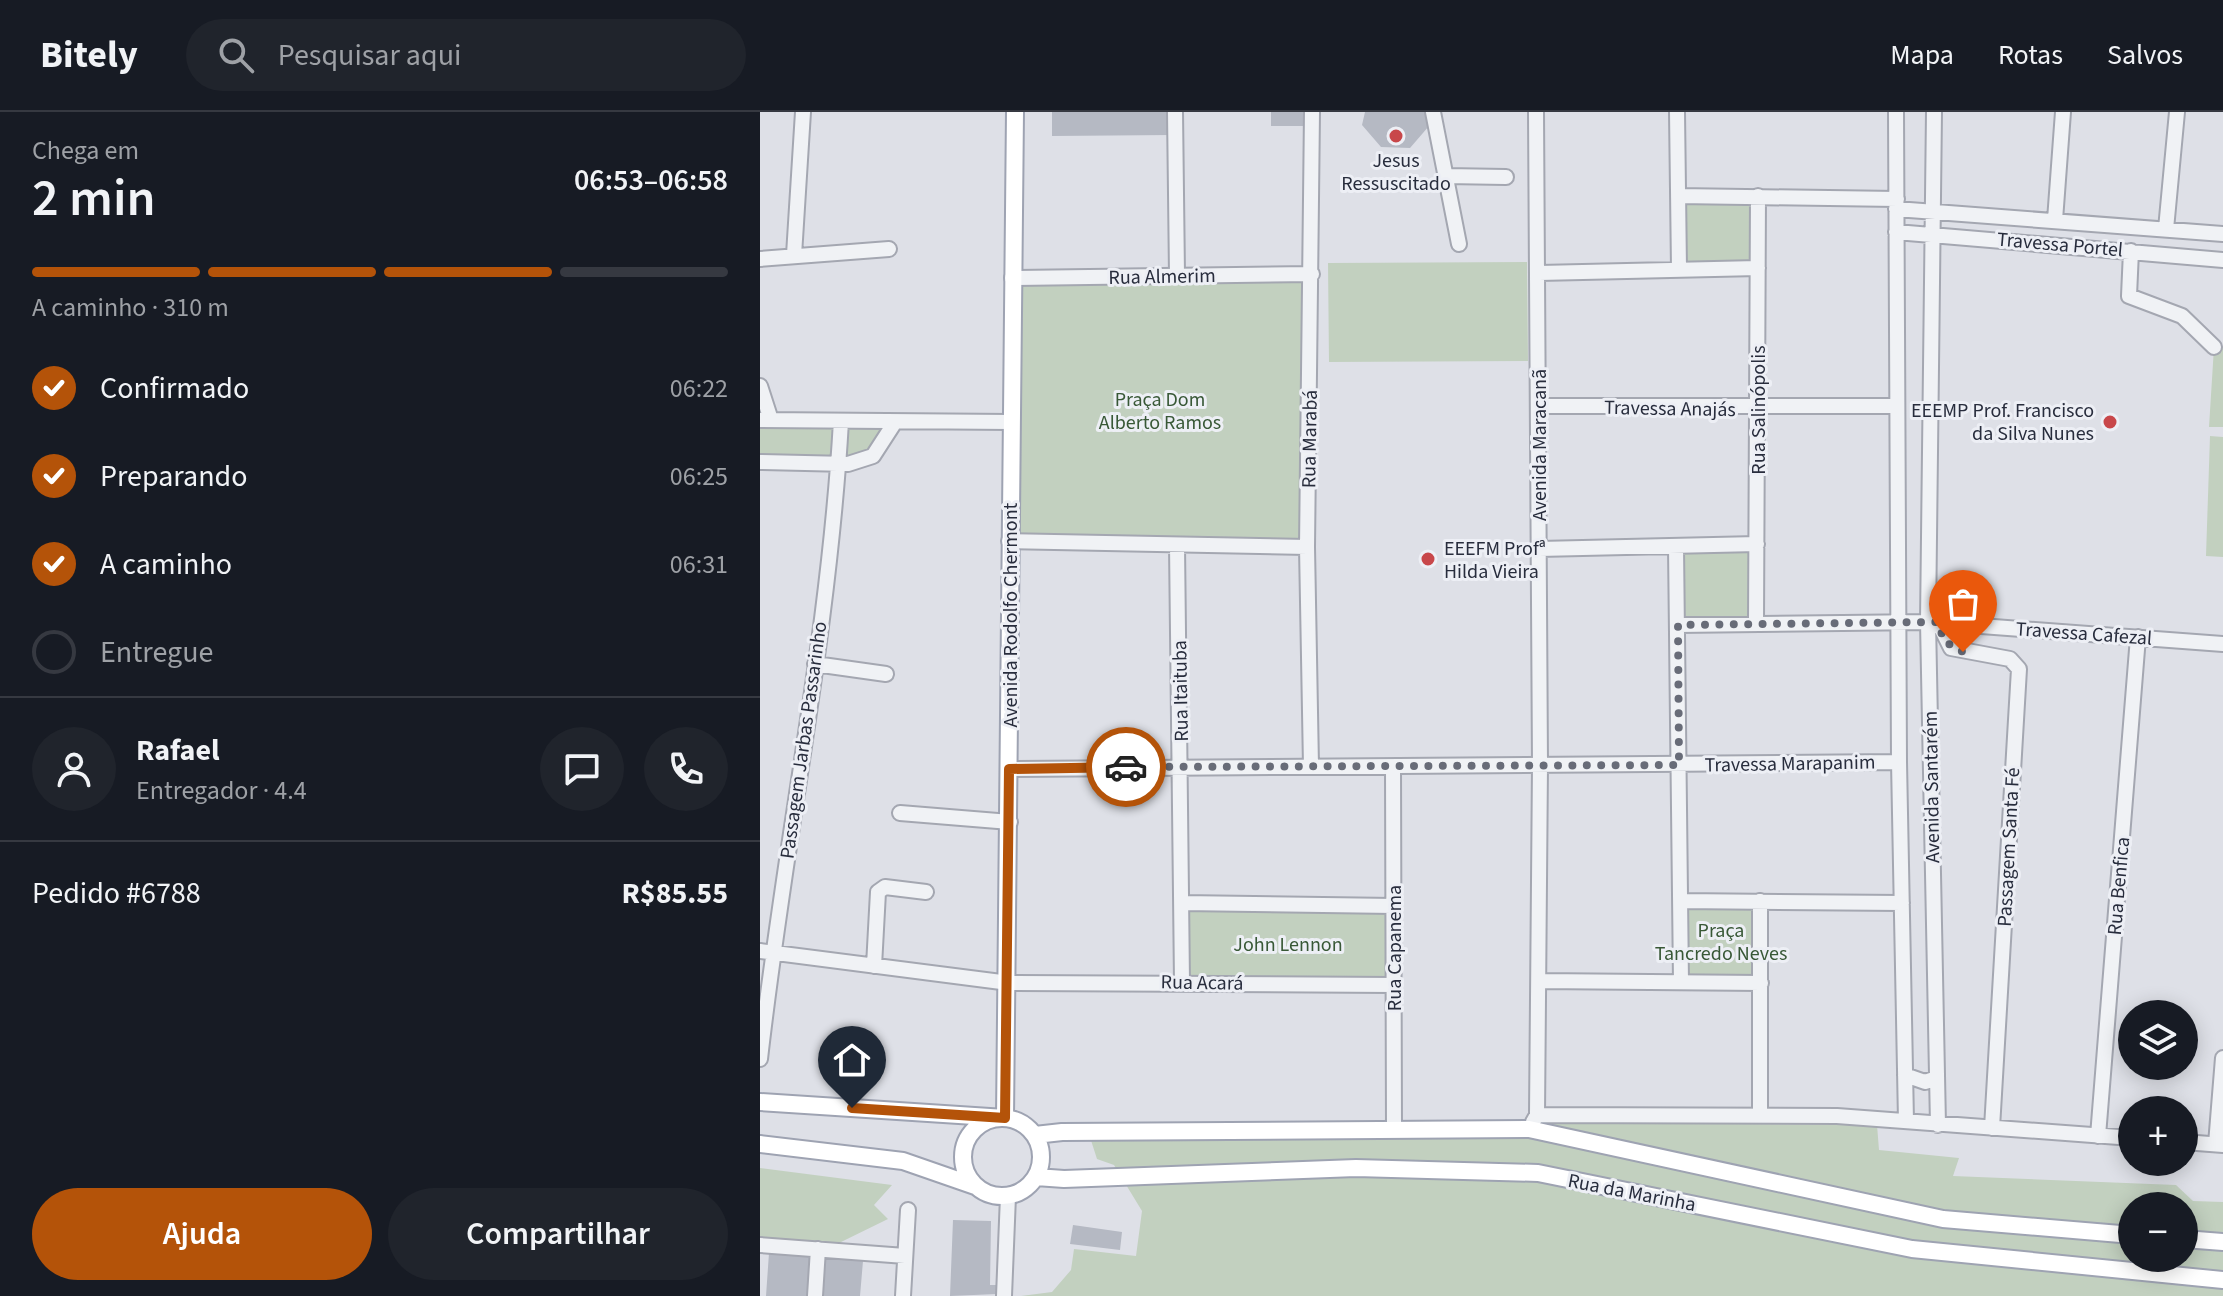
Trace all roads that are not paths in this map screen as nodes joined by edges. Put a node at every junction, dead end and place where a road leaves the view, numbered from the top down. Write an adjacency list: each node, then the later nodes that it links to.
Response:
1 (803, 112): 26 (street)
2 (1015, 112): 34 (main road, Avenida Rodolfo Chermont)
3 (1175, 112): 33 (street)
4 (1312, 112): 32 (street, Rua Marabá)
5 (1433, 112): 12 (street)
6 (1536, 112): 31 (street, Avenida Maracanã)
7 (1677, 112): 14 (street)
8 (1896, 112): 16 (street, Avenida Santarém)
9 (1934, 112): 17 (street, Avenida Santarém)
10 (2063, 112): 18 (street)
11 (2177, 112): 19 (street)
12 (1446, 176): 13 (street); 23 (street)
13 (1506, 177)
14 (1678, 196): 15 (street); 30 (street)
15 (1758, 196): 16 (street); 29 (street, Rua Salinópolis)
16 (1897, 204): 17 (street); 20 (street, Avenida Santarém)
17 (1931, 211): 18 (street); 21 (street, Avenida Santarém)
18 (2055, 220): 19 (street)
19 (2166, 229): 22 (street)
20 (1896, 232): 21 (street, Travessa Portel); 38 (street, Avenida Santarém)
21 (1931, 233): 25 (street, Travessa Portel); 53 (street, Avenida Santarém)
22 (2223, 234)
23 (1459, 244)
24 (889, 249): 26 (street)
25 (2131, 251): 28 (street, Travessa Portel); 35 (street)
26 (794, 255): 27 (street)
27 (760, 259)
28 (2223, 260)
29 (1758, 268): 30 (street); 39 (street, Rua Salinópolis)
30 (1679, 269): 31 (street)
31 (1539, 273): 37 (street, Avenida Maracanã)
32 (1312, 274): 33 (street, Rua Almerim); 49 (street, Rua Marabá)
33 (1177, 275): 34 (street, Rua Almerim)
34 (1012, 278): 43 (main road, Avenida Rodolfo Chermont)
35 (2214, 347)
36 (760, 386): 40 (street)
37 (1539, 406): 39 (street, Travessa Anajás); 51 (street, Avenida Maracanã)
38 (1896, 406): 39 (street, Travessa Anajás); 52 (street, Avenida Santarém)
39 (1759, 409): 47 (street, Rua Salinópolis)
40 (765, 420): 41 (street)
41 (841, 421): 42 (street); 45 (street, Passagem Jarbas Passarinho)
42 (895, 422): 43 (street); 45 (street)
43 (1011, 422): 46 (main road, Avenida Rodolfo Chermont)
44 (760, 462): 45 (street)
45 (838, 464): 58 (street, Passagem Jarbas Passarinho)
46 (1009, 541): 48 (street); 66 (main road, Avenida Rodolfo Chermont)
47 (1757, 544): 50 (street); 54 (street, Rua Salinópolis)
48 (1177, 545): 49 (street); 63 (street, Rua Itaituba)
49 (1307, 547): 64 (street, Rua Marabá)
50 (1676, 547): 51 (street); 55 (street)
51 (1539, 549): 61 (street, Avenida Maracanã)
52 (1898, 622): 53 (street, Travessa Cafezal); 54 (street, Travessa Cafezal); 60 (street, Avenida Santarém)
53 (1933, 622): 56 (street, Travessa Cafezal); 86 (street, Avenida Santarém); 93 (street, Passagem Santa Fé)
54 (1756, 623): 55 (street, Travessa Cafezal)
55 (1678, 625): 62 (street)
56 (2138, 637): 57 (street, Travessa Cafezal); 96 (street, Rua Benfica)
57 (2223, 644)
58 (815, 664): 59 (street); 75 (street, Passagem Jarbas Passarinho)
59 (886, 674)
60 (1899, 762): 62 (street, Travessa Marapanim); 73 (street, Avenida Santarém)
61 (1540, 765): 62 (street, Travessa Marapanim); 65 (street, Travessa Marapanim); 77 (street, Avenida Maracanã)
62 (1679, 765): 70 (street)
63 (1182, 766): 64 (street, Travessa Marapanim); 66 (street, Travessa Marapanim); 72 (street, Rua Itaituba)
64 (1311, 766): 65 (street, Travessa Marapanim)
65 (1393, 767): 74 (street, Rua Capanema)
66 (1009, 769): 68 (main road, Avenida Rodolfo Chermont)
67 (900, 813): 68 (street)
68 (1010, 822): 80 (main road, Avenida Rodolfo Chermont)
69 (926, 892): 76 (street)
70 (1681, 901): 71 (street); 79 (street)
71 (1760, 901): 73 (street); 81 (street)
72 (1182, 903): 74 (street); 78 (street, Rua Itaituba)
73 (1902, 903): 85 (street, Avenida Santarém)
74 (1394, 906): 82 (street, Rua Capanema)
75 (766, 952): 76 (street, Rua Acará); 84 (street, Passagem Jarbas Passarinho)
76 (874, 966): 80 (street, Rua Acará)
77 (1539, 981): 79 (street); 91 (street, Avenida Maracanã)
78 (1182, 982): 80 (street, Rua Acará); 82 (street, Rua Acará)
79 (1681, 982): 81 (street)
80 (1009, 983): 89 (main road, Avenida Rodolfo Chermont)
81 (1761, 983): 88 (street)
82 (1394, 985): 94 (street, Rua Capanema)
83 (2223, 1058): 100 (street)
84 (760, 1059)
85 (1905, 1075): 86 (street); 90 (street, Avenida Santarém)
86 (1937, 1078): 92 (street, Avenida Santarém)
87 (760, 1102): 89 (main road)
88 (1760, 1114): 90 (street, Rua da Marinha); 91 (street, Rua da Marinha)
89 (1005, 1118): 95 (main road); 102 (main road)
90 (1906, 1121): 92 (street, Rua da Marinha)
91 (1533, 1122): 94 (main road, Rua da Marinha); 105 (main road, Rua da Marinha)
92 (1938, 1125): 93 (street, Rua da Marinha)
93 (1992, 1128): 96 (street, Rua da Marinha)
94 (1394, 1130): 95 (main road, Rua da Marinha)
95 (1035, 1135): 101 (main road)
96 (2098, 1136): 97 (street, Rua da Marinha)
97 (2118, 1137)
98 (2198, 1143): 100 (street)
99 (760, 1144): 102 (main road)
100 (2220, 1145)
101 (1036, 1177): 103 (main road); 111 (main road, Rua da Marinha)
102 (975, 1186): 103 (main road)
103 (1008, 1196): 114 (street)
104 (908, 1210): 110 (street)
105 (2118, 1234)
106 (2198, 1240): 107 (main road)
107 (2223, 1242)
108 (760, 1245): 109 (street)
109 (818, 1249): 110 (street); 112 (street)
110 (905, 1256): 113 (street)
111 (2223, 1280)
112 (815, 1296)
113 (903, 1296)
114 (1004, 1296)

